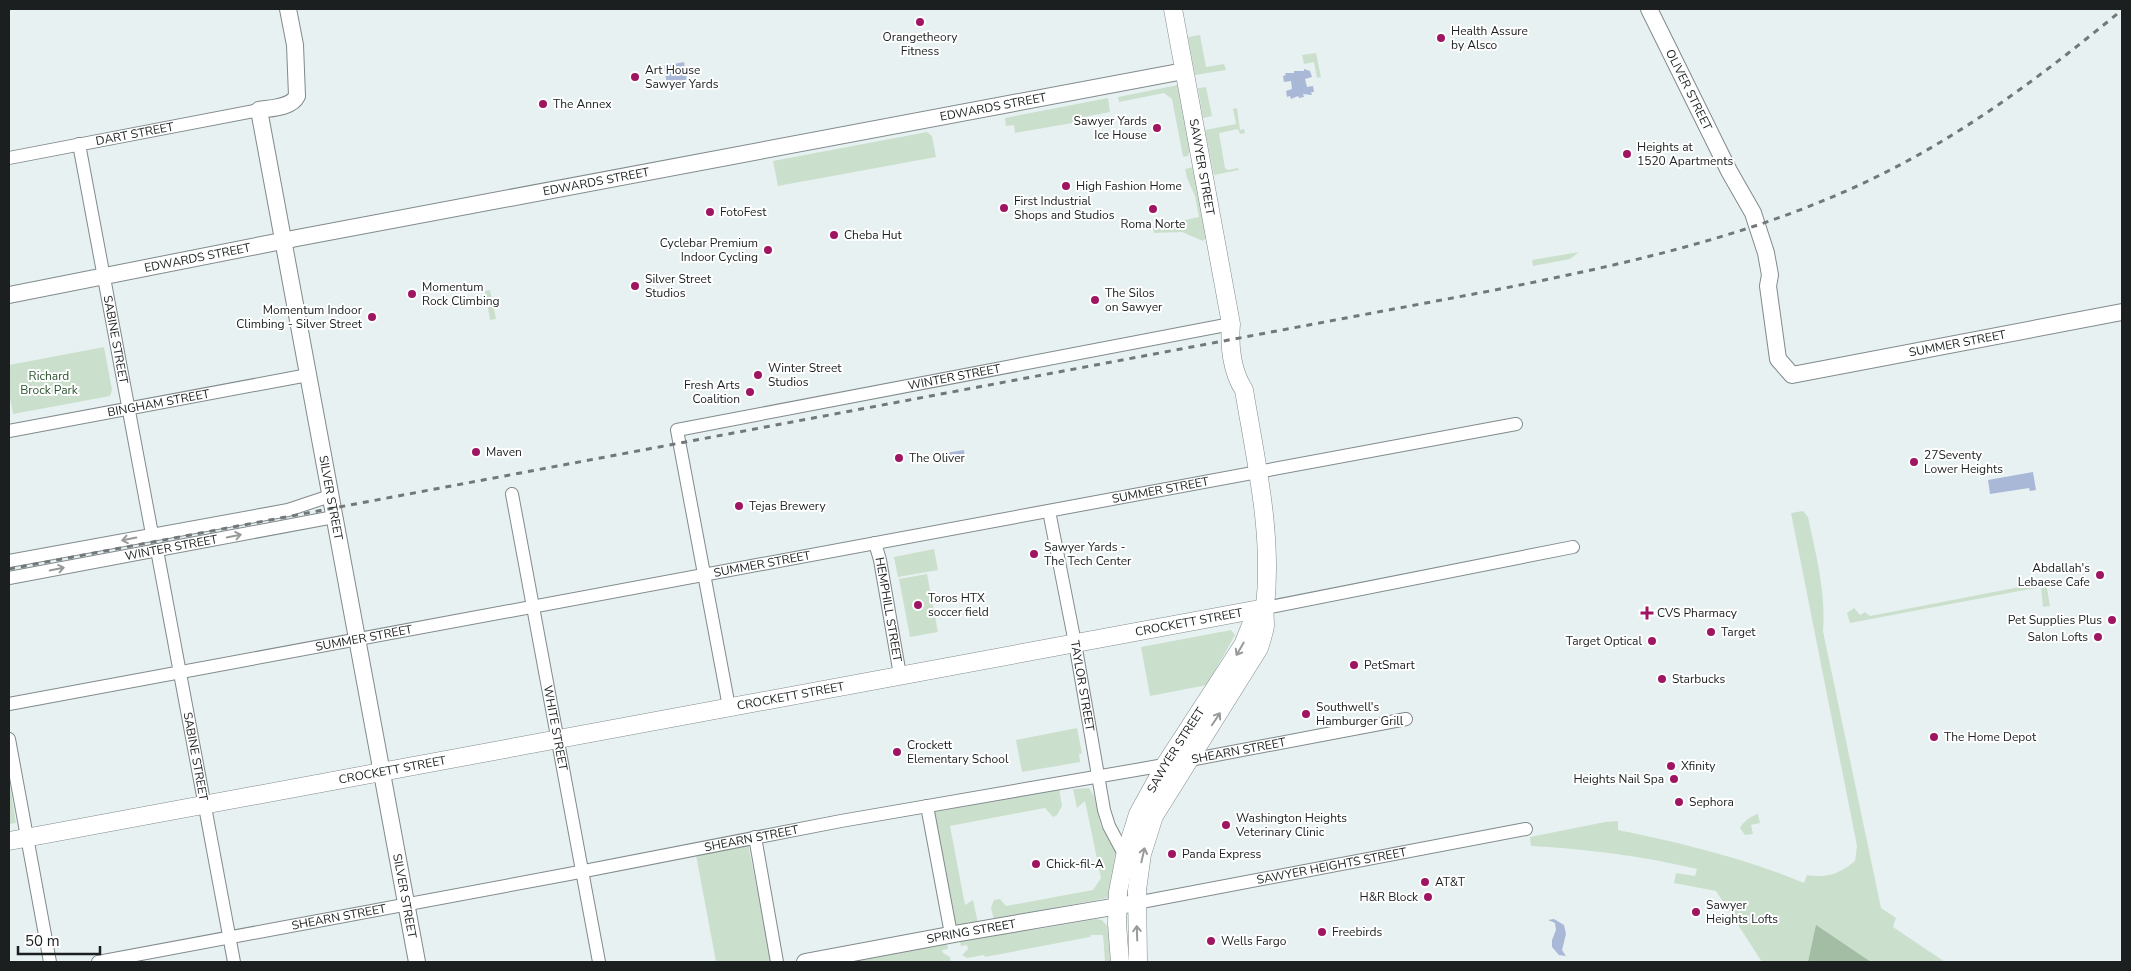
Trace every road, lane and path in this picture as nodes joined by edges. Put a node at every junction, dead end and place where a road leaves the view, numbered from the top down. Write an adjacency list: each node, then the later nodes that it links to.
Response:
1 (282, 9): 5 (street)
2 (288, 9): 5 (street)
3 (1172, 9): 6 (main road, SAWYER STREET)
4 (1648, 9): 16 (street, OLIVER STREET)
5 (294, 60): 7 (street)
6 (1184, 71): 10 (street, EDWARDS STREET); 14 (main road, SAWYER STREET)
7 (259, 110): 8 (street, DART STREET); 10 (street, SILVER STREET)
8 (79, 144): 9 (street, DART STREET); 11 (street, SABINE STREET)
9 (9, 158)
10 (283, 241): 11 (street, EDWARDS STREET); 15 (street, SILVER STREET)
11 (104, 277): 12 (street, EDWARDS STREET); 17 (street, SABINE STREET)
12 (9, 295)
13 (2122, 312): 16 (street, SUMMER STREET)
14 (1231, 324): 20 (main road, SAWYER STREET); 30 (street, WINTER STREET)
15 (308, 374): 17 (street, BINGHAM STREET); 22 (street, SILVER STREET)
16 (1792, 375)
17 (128, 408): 19 (street, BINGHAM STREET); 25 (street, SABINE STREET)
18 (1516, 424): 20 (street, SUMMER STREET)
19 (9, 430)
20 (1258, 472): 23 (street, SUMMER STREET); 33 (main road, SAWYER STREET)
21 (512, 494): 32 (street, WHITE STREET)
22 (330, 496): 24 (street, SILVER STREET); 25 (street, WINTER STREET)
23 (1049, 511): 26 (street, SUMMER STREET); 35 (street, TAYLOR STREET)
24 (334, 517): 28 (street, WINTER STREET, one-way to 24); 34 (street, SILVER STREET)
25 (152, 534): 29 (street, WINTER STREET, one-way to 29)
26 (875, 544): 30 (street, SUMMER STREET); 37 (street, HEMPHILL STREET)
27 (1573, 546): 33 (street, CROCKETT STREET)
28 (157, 550): 31 (street, WINTER STREET, one-way to 28); 36 (street, SABINE STREET)
29 (9, 561)
30 (704, 575): 32 (street, SUMMER STREET); 39 (street)
31 (9, 578)
32 (533, 607): 34 (street, SUMMER STREET); 42 (street, WHITE STREET)
33 (1265, 608): 35 (main road, CROCKETT STREET); 43 (main road, SAWYER STREET, one-way to 33); 44 (main road, SAWYER STREET, one-way to 44)
34 (357, 640): 36 (street, SUMMER STREET); 45 (street, SILVER STREET)
35 (1075, 643): 37 (main road, CROCKETT STREET); 46 (street, TAYLOR STREET)
36 (180, 672): 38 (street, SUMMER STREET); 47 (street, SABINE STREET)
37 (900, 675): 39 (main road, CROCKETT STREET)
38 (9, 704)
39 (729, 707): 42 (main road, CROCKETT STREET)
40 (1406, 719): 43 (street, SHEARN STREET)
41 (9, 739): 50 (street)
42 (558, 739): 45 (main road, CROCKETT STREET); 54 (street, WHITE STREET)
43 (1189, 759): 44 (street, SHEARN STREET); 55 (main road, SAWYER STREET, one-way to 43)
44 (1165, 764): 46 (street, SHEARN STREET); 53 (main road, SAWYER STREET)
45 (381, 772): 47 (main road, CROCKETT STREET); 56 (street, SILVER STREET)
46 (1099, 777): 48 (street, SHEARN STREET); 53 (street, TAYLOR STREET)
47 (204, 805): 50 (main road, CROCKETT STREET); 59 (street, SABINE STREET)
48 (927, 806): 51 (street, SHEARN STREET); 58 (street)
49 (1526, 829): 55 (street, SAWYER HEIGHTS STREET)
50 (28, 837): 52 (main road, CROCKETT STREET); 60 (street)
51 (755, 838): 54 (street, SHEARN STREET); 65 (street)
52 (9, 841)
53 (1125, 856): 57 (main road, SAWYER STREET)
54 (582, 872): 56 (street, SHEARN STREET); 64 (street, WHITE STREET)
55 (1136, 903): 57 (street, SPRING STREET); 68 (main road, one-way to 55)
56 (406, 905): 59 (street, SHEARN STREET); 63 (street, SILVER STREET)
57 (1117, 906): 58 (street, SPRING STREET); 67 (main road)
58 (951, 934): 66 (street, SPRING STREET)
59 (229, 938): 61 (street, SHEARN STREET); 62 (street, SABINE STREET)
60 (50, 962)
61 (98, 962)
62 (234, 962)
63 (417, 962)
64 (599, 962)
65 (777, 962)
66 (805, 962)
67 (1120, 962)
68 (1138, 962)

